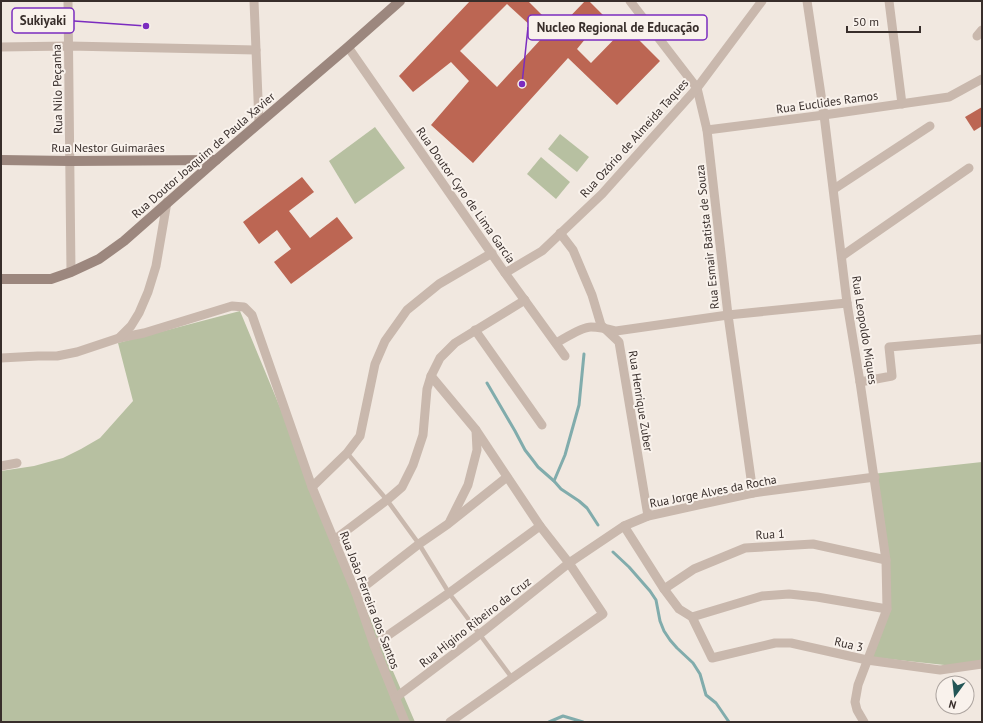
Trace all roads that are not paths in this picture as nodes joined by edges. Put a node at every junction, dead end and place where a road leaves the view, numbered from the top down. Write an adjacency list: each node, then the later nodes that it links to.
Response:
1 (68, 1): 8 (street, Rua Nilo Peçanha)
2 (254, 1): 11 (street)
3 (400, 1): 10 (main road, Rua Doutor Joaquim de Paula Xavier)
4 (630, 1): 13 (street, Rua Esmair Batista de Souza)
5 (762, 1): 13 (street, Rua Ozório de Almeida Taques)
6 (807, 1): 15 (street, Rua Leopoldo Miques)
7 (889, 1): 14 (street)
8 (69, 46): 9 (street); 11 (street); 21 (street, Rua Nilo Peçanha)
9 (1, 47)
10 (348, 47): 16 (main road, Rua Doutor Joaquim de Paula Xavier); 26 (street, Rua Doutor Cyro de Lima Garcia)
11 (256, 50): 16 (street)
12 (982, 79): 14 (street, Rua Euclides Ramos)
13 (697, 88): 18 (street, Rua Esmair Batista de Souza); 25 (street, Rua Ozório de Almeida Taques)
14 (902, 104): 15 (street, Rua Euclides Ramos)
15 (824, 115): 18 (street, Rua Euclides Ramos); 23 (street, Rua Leopoldo Miques)
16 (258, 123): 20 (main road, Rua Doutor Joaquim de Paula Xavier)
17 (930, 126): 23 (street)
18 (707, 130): 33 (street, Rua Esmair Batista de Souza)
19 (1, 160): 21 (main road, Rua Nestor Guimarães)
20 (216, 160): 21 (main road, Rua Nestor Guimarães); 24 (main road, Rua Doutor Joaquim de Paula Xavier)
21 (70, 161): 28 (street, Rua Nilo Peçanha)
22 (969, 168): 27 (street)
23 (834, 189): 27 (street, Rua Leopoldo Miques)
24 (167, 202): 28 (main road, Rua Doutor Joaquim de Paula Xavier); 36 (street)
25 (560, 233): 29 (street, Rua Ozório de Almeida Taques); 34 (street, Rua Henrique Zuber)
26 (492, 253): 29 (street, Rua Doutor Cyro de Lima Garcia); 45 (street)
27 (842, 256): 32 (street, Rua Leopoldo Miques)
28 (71, 272): 30 (main road, Rua Doutor Joaquim de Paula Xavier)
29 (505, 273): 31 (street, Rua Doutor Cyro de Lima Garcia)
30 (1, 279)
31 (525, 300): 35 (street); 38 (street, Rua Doutor Cyro de Lima Garcia)
32 (847, 303): 33 (street); 42 (street, Rua Leopoldo Miques)
33 (728, 315): 34 (street); 51 (street, Rua Esmair Batista de Souza)
34 (605, 328): 38 (street); 53 (street, Rua Henrique Zuber)
35 (475, 330): 41 (street); 43 (street)
36 (119, 338): 40 (street); 50 (street, Rua João Ferreira dos Santos)
37 (982, 339): 42 (street)
38 (556, 343): 39 (street, Rua Doutor Cyro de Lima Garcia)
39 (565, 356)
40 (1, 358)
41 (431, 376): 44 (street); 52 (street)
42 (860, 382): 49 (street, Rua Leopoldo Miques)
43 (542, 425)
44 (476, 430): 48 (street); 54 (street)
45 (347, 453): 50 (street); 52 (lane)
46 (17, 463): 47 (street)
47 (1, 466)
48 (507, 476): 54 (street); 55 (street)
49 (875, 477): 51 (street, Rua Jorge Alves da Rocha); 59 (street, Rua Leopoldo Miques)
50 (312, 487): 57 (street, Rua João Ferreira dos Santos)
51 (753, 493): 53 (street, Rua Jorge Alves da Rocha)
52 (387, 500): 57 (street); 58 (lane)
53 (648, 516): 56 (street, Rua Jorge Alves da Rocha)
54 (448, 524): 58 (street)
55 (540, 526): 60 (street); 63 (street)
56 (624, 526): 60 (street, Rua Jorge Alves da Rocha); 61 (street)
57 (334, 540): 62 (street, Rua João Ferreira dos Santos)
58 (419, 544): 62 (street); 63 (lane)
59 (886, 560): 61 (street, Rua 1); 64 (street, Rua Leopoldo Miques)
60 (569, 563): 66 (street, Rua Higino Ribeiro da Cruz); 70 (street)
61 (664, 589): 65 (street)
62 (356, 593): 67 (street, Rua João Ferreira dos Santos)
63 (449, 593): 66 (lane); 67 (street)
64 (887, 609): 65 (street); 68 (street, Rua Leopoldo Miques)
65 (692, 617): 68 (street, Rua 3)
66 (480, 634): 70 (lane); 71 (street, Rua Higino Ribeiro da Cruz)
67 (374, 645): 71 (street, Rua João Ferreira dos Santos)
68 (867, 660): 69 (street, Rua 3); 74 (street, Rua Leopoldo Miques)
69 (982, 664)
70 (512, 678): 73 (street)
71 (395, 698): 72 (street, Rua João Ferreira dos Santos)
72 (405, 722)
73 (450, 722)
74 (864, 722)

